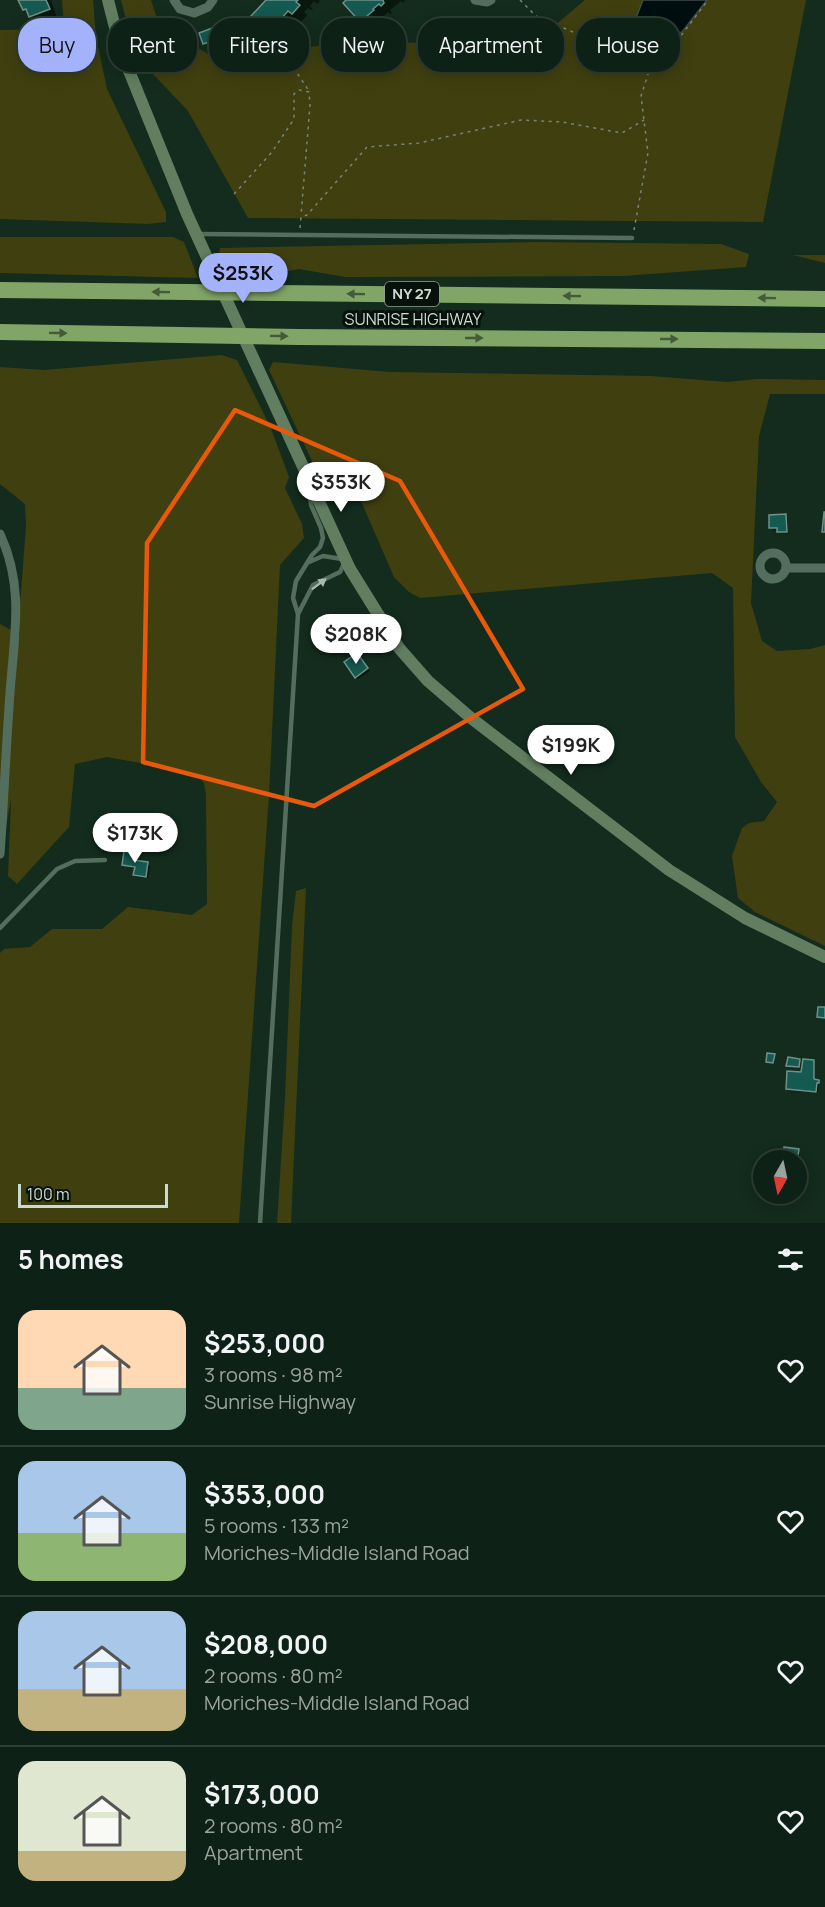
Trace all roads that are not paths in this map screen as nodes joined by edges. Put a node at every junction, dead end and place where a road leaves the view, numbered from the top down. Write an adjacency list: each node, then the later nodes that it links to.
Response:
1 (108, 0): 6 (main road)
2 (174, 0): 3 (street)
3 (213, 0)
4 (475, 0): 5 (street)
5 (491, 0)
6 (195, 234): 7 (lane); 12 (main road)
7 (632, 238)
8 (0, 290): 9 (highway, SUNRISE HIGHWAY / NY 27, one-way to 8)
9 (825, 299)
10 (0, 332): 11 (highway, SUNRISE HIGHWAY, one-way to 11)
11 (825, 340)
12 (309, 479): 14 (main road); 15 (lane)
13 (0, 534): 19 (street)
14 (346, 561): 15 (lane); 18 (lane, one-way to 14); 22 (main road)
15 (309, 562): 18 (lane)
16 (787, 568): 17 (street)
17 (825, 568)
18 (298, 614): 23 (lane)
19 (0, 854)
20 (105, 860): 21 (lane)
21 (0, 928)
22 (825, 957)
23 (260, 1223)

